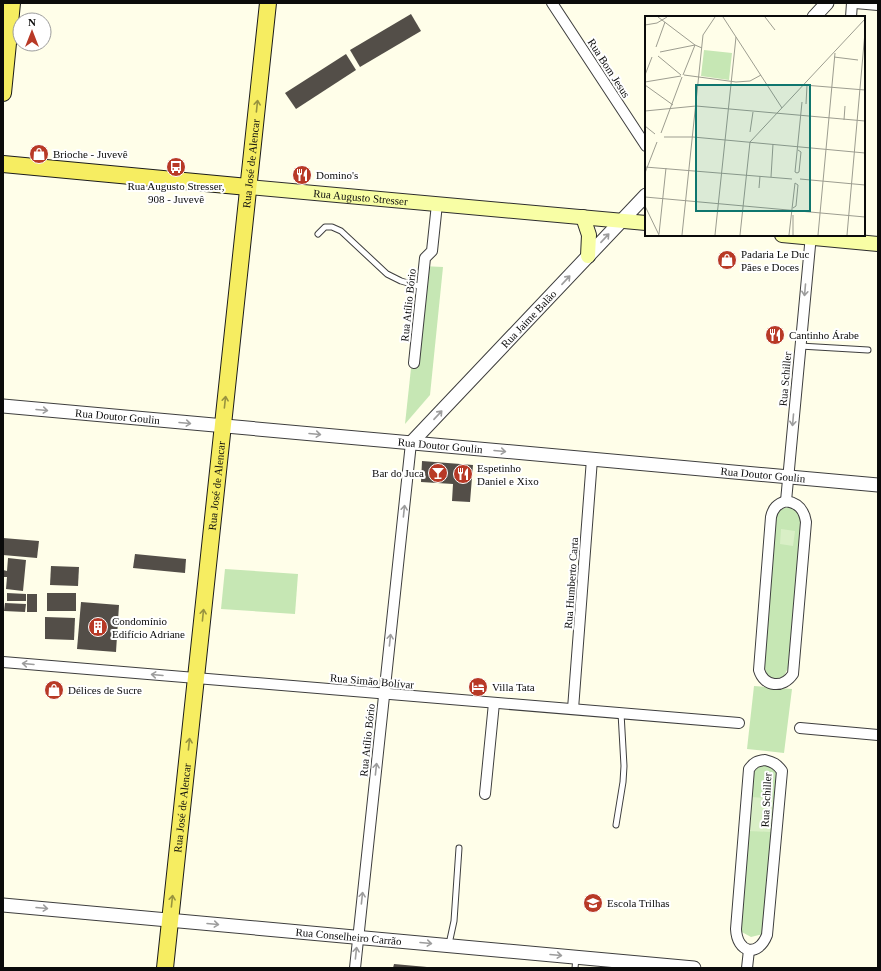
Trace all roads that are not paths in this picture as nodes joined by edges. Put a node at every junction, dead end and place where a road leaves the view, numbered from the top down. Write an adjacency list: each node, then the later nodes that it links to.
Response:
1 (12, 3): 9 (main road)
2 (268, 3): 12 (main road, Rua José de Alencar, one-way to 2)
3 (552, 3): 10 (street, Rua Bom Jesus)
4 (827, 3): 7 (street)
5 (853, 3): 6 (street); 8 (street)
6 (878, 5)
7 (815, 16)
8 (852, 16)
9 (3, 93)
10 (645, 144)
11 (3, 164): 12 (main road, Rua Augusto Stresser)
12 (248, 187): 14 (main road, Rua Augusto Stresser); 27 (main road, Rua José de Alencar, one-way to 12)
13 (645, 196): 16 (street, Rua Jaime Balão)
14 (437, 204): 15 (main road, Rua Augusto Stresser); 22 (street, Rua Atílio Bório)
15 (583, 217): 16 (main road, Rua Augusto Stresser); 21 (main road)
16 (622, 220): 17 (main road, Rua Augusto Stresser); 21 (street, Rua Jaime Balão, one-way to 16)
17 (645, 223)
18 (318, 234): 22 (lane)
19 (810, 236): 20 (main road); 23 (street, Rua Schiller, one-way to 23)
20 (878, 244)
21 (588, 256): 28 (street, Rua Jaime Balão, one-way to 21)
22 (422, 288): 25 (street, Rua Atílio Bório)
23 (800, 346): 24 (lane); 30 (street, Rua Schiller, one-way to 30)
24 (868, 350)
25 (414, 363)
26 (3, 406): 27 (street, Rua Doutor Goulin, one-way to 27)
27 (223, 426): 28 (street, Rua Doutor Goulin, one-way to 28); 34 (main road, Rua José de Alencar, one-way to 27)
28 (411, 443): 29 (street, Rua Doutor Goulin, one-way to 29); 35 (street, Rua Atílio Bório, one-way to 28)
29 (592, 459): 30 (street, Rua Doutor Goulin); 37 (street, Rua Humberto Carta)
30 (788, 477): 31 (street, Rua Doutor Goulin); 32 (street, Rua Schiller)
31 (878, 485)
32 (786, 501): 32 (street)
33 (3, 662): 34 (street, Rua Simão Bolívar, one-way to 33)
34 (196, 678): 35 (street, Rua Simão Bolívar); 46 (main road, Rua José de Alencar, one-way to 34)
35 (384, 694): 36 (street, Rua Simão Bolívar); 47 (street, Rua Atílio Bório, one-way to 35)
36 (494, 703): 37 (street, Rua Simão Bolívar); 42 (street)
37 (573, 709): 38 (street, Rua Simão Bolívar)
38 (621, 713): 39 (street, Rua Simão Bolívar); 43 (lane)
39 (738, 723)
40 (800, 728): 41 (street)
41 (878, 735)
42 (485, 794)
43 (616, 825)
44 (460, 848): 48 (lane)
45 (3, 905): 46 (street, Rua Conselheiro Carrão, one-way to 46)
46 (170, 920): 47 (street, Rua Conselheiro Carrão, one-way to 47); 51 (main road, Rua José de Alencar)
47 (358, 937): 48 (street, Rua Conselheiro Carrão, one-way to 48); 52 (street, Rua Atílio Bório, one-way to 47)
48 (448, 946): 50 (street, Rua Conselheiro Carrão, one-way to 50)
49 (749, 950): 49 (street, Rua Schiller); 54 (street)
50 (575, 963): 53 (street, Rua Conselheiro Carrão)
51 (165, 968)
52 (355, 968)
53 (694, 968)
54 (747, 968)

